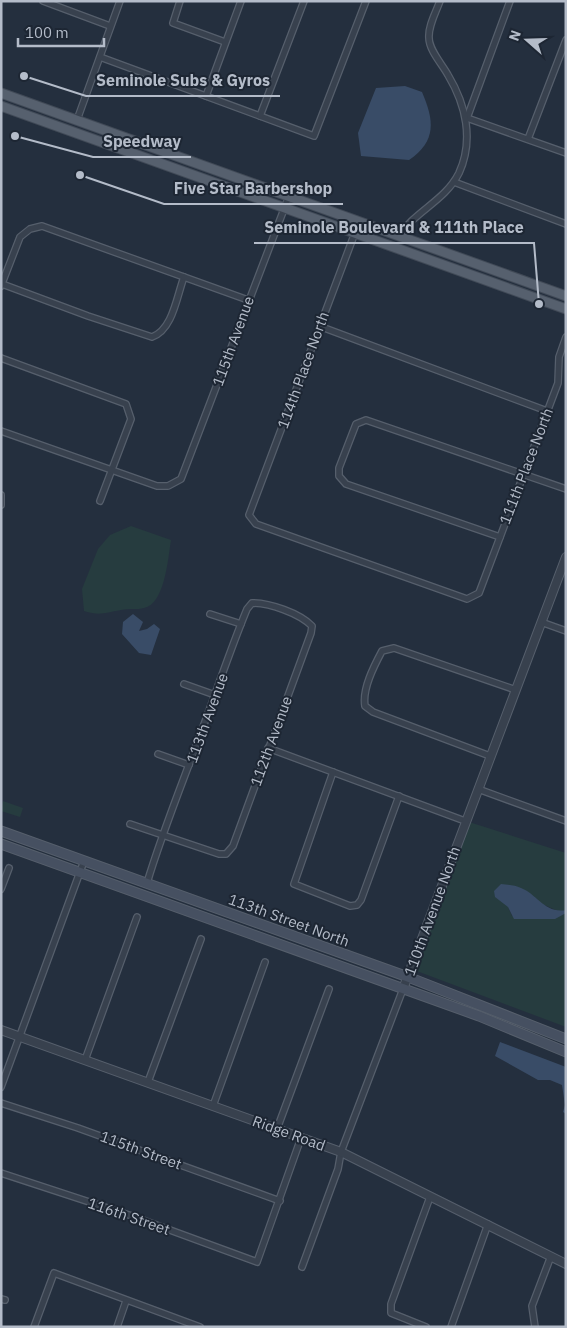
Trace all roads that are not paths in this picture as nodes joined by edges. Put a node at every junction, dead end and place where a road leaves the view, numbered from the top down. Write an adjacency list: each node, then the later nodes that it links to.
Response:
1 (43, 1): 9 (street)
2 (120, 1): 10 (street)
3 (180, 1): 12 (street)
4 (241, 1): 12 (street)
5 (304, 1): 17 (street)
6 (366, 1): 17 (street)
7 (440, 1): 18 (street)
8 (510, 1): 18 (street)
9 (58, 4): 10 (street)
10 (110, 26): 13 (street)
11 (566, 40): 20 (street)
12 (226, 42): 15 (street)
13 (100, 57): 15 (street); 19 (street)
14 (1, 93): 19 (main road)
15 (206, 96): 17 (street)
16 (1, 106): 23 (main road)
17 (260, 116)
18 (467, 118): 20 (street); 24 (street)
19 (78, 120): 22 (main road)
20 (528, 139): 21 (street)
21 (566, 153)
22 (181, 157): 23 (main road); 25 (main road)
23 (176, 170): 26 (main road)
24 (454, 182): 28 (street); 30 (street)
25 (289, 196): 26 (street, 115th Avenue); 27 (main road)
26 (284, 209): 29 (main road); 34 (street, 115th Avenue)
27 (359, 222): 29 (street, 114th Place North); 30 (main road)
28 (566, 224)
29 (355, 234): 35 (main road); 36 (street, 114th Place North)
30 (399, 236): 33 (main road)
31 (184, 276): 32 (street); 32 (street); 34 (street)
32 (2, 285)
33 (566, 296)
34 (248, 300): 41 (street, 115th Avenue)
35 (566, 309)
36 (319, 326): 39 (street); 49 (street, 114th Place North)
37 (566, 337): 39 (street, 111th Place North)
38 (1, 358): 41 (street)
39 (547, 411): 42 (street, 111th Place North)
40 (1, 431): 41 (street)
41 (112, 470): 45 (street)
42 (522, 474): 43 (street); 47 (street, 111th Place North); 47 (street)
43 (566, 489)
44 (1, 495): 46 (street)
45 (100, 502)
46 (1, 505)
47 (500, 538): 49 (street, 111th Place North)
48 (565, 559): 51 (street, 110th Avenue North)
49 (479, 593)
50 (210, 614): 52 (street)
51 (541, 622): 54 (street); 56 (street, 110th Avenue North)
52 (241, 624): 53 (street, 113th Avenue); 57 (street, 113th Avenue)
53 (312, 626): 58 (street, 112th Avenue)
54 (566, 631)
55 (184, 684): 57 (street)
56 (516, 690): 60 (street, 110th Avenue North); 60 (street)
57 (215, 695): 61 (street, 113th Avenue)
58 (268, 748): 62 (street); 69 (street, 112th Avenue)
59 (158, 754): 61 (street)
60 (490, 756): 63 (street, 110th Avenue North)
61 (189, 765): 69 (street, 113th Avenue)
62 (333, 772): 64 (street); 64 (street)
63 (478, 789): 65 (street, 110th Avenue North); 66 (street)
64 (399, 796): 65 (street)
65 (465, 821): 79 (street, 110th Avenue North)
66 (566, 821)
67 (130, 824): 69 (street)
68 (1, 831): 71 (main road, 113th Street North)
69 (164, 834): 74 (street, 113th Avenue)
70 (1, 844): 73 (main road, 113th Street North)
71 (84, 861): 73 (street); 74 (main road, 113th Street North)
72 (9, 868): 75 (street)
73 (80, 872): 81 (main road, 113th Street North); 83 (street)
74 (147, 883): 79 (main road, 113th Street North)
75 (1, 889)
76 (136, 917): 86 (street)
77 (201, 939): 87 (street)
78 (265, 962): 90 (street)
79 (408, 977): 81 (street, 110th Avenue North); 84 (main road, 113th Street North)
80 (329, 989): 91 (street)
81 (403, 989): 85 (main road, 113th Street North); 93 (street, 110th Avenue North)
82 (1, 1030): 83 (street, Ridge Road)
83 (20, 1037): 86 (street, Ridge Road); 88 (street)
84 (566, 1039)
85 (566, 1052)
86 (85, 1060): 87 (street, Ridge Road)
87 (148, 1082): 90 (street, Ridge Road)
88 (1, 1086)
89 (1, 1103): 96 (street, 115th Street)
90 (213, 1106): 91 (street, Ridge Road)
91 (277, 1129): 92 (street, Ridge Road)
92 (301, 1138): 93 (street, Ridge Road); 96 (street)
93 (342, 1152): 95 (street, Ridge Road); 100 (street, 110th Avenue North)
94 (1, 1173): 96 (street, 116th Street)
95 (430, 1196): 97 (street, Ridge Road); 105 (street)
96 (280, 1201)
97 (488, 1224): 98 (street, Ridge Road); 106 (street)
98 (551, 1256): 99 (street, Ridge Road); 107 (street)
99 (566, 1264)
100 (302, 1267)
101 (126, 1301): 102 (street); 103 (street); 104 (street)
102 (34, 1327)
103 (117, 1327)
104 (200, 1327)
105 (426, 1327)
106 (451, 1327)
107 (535, 1327)

